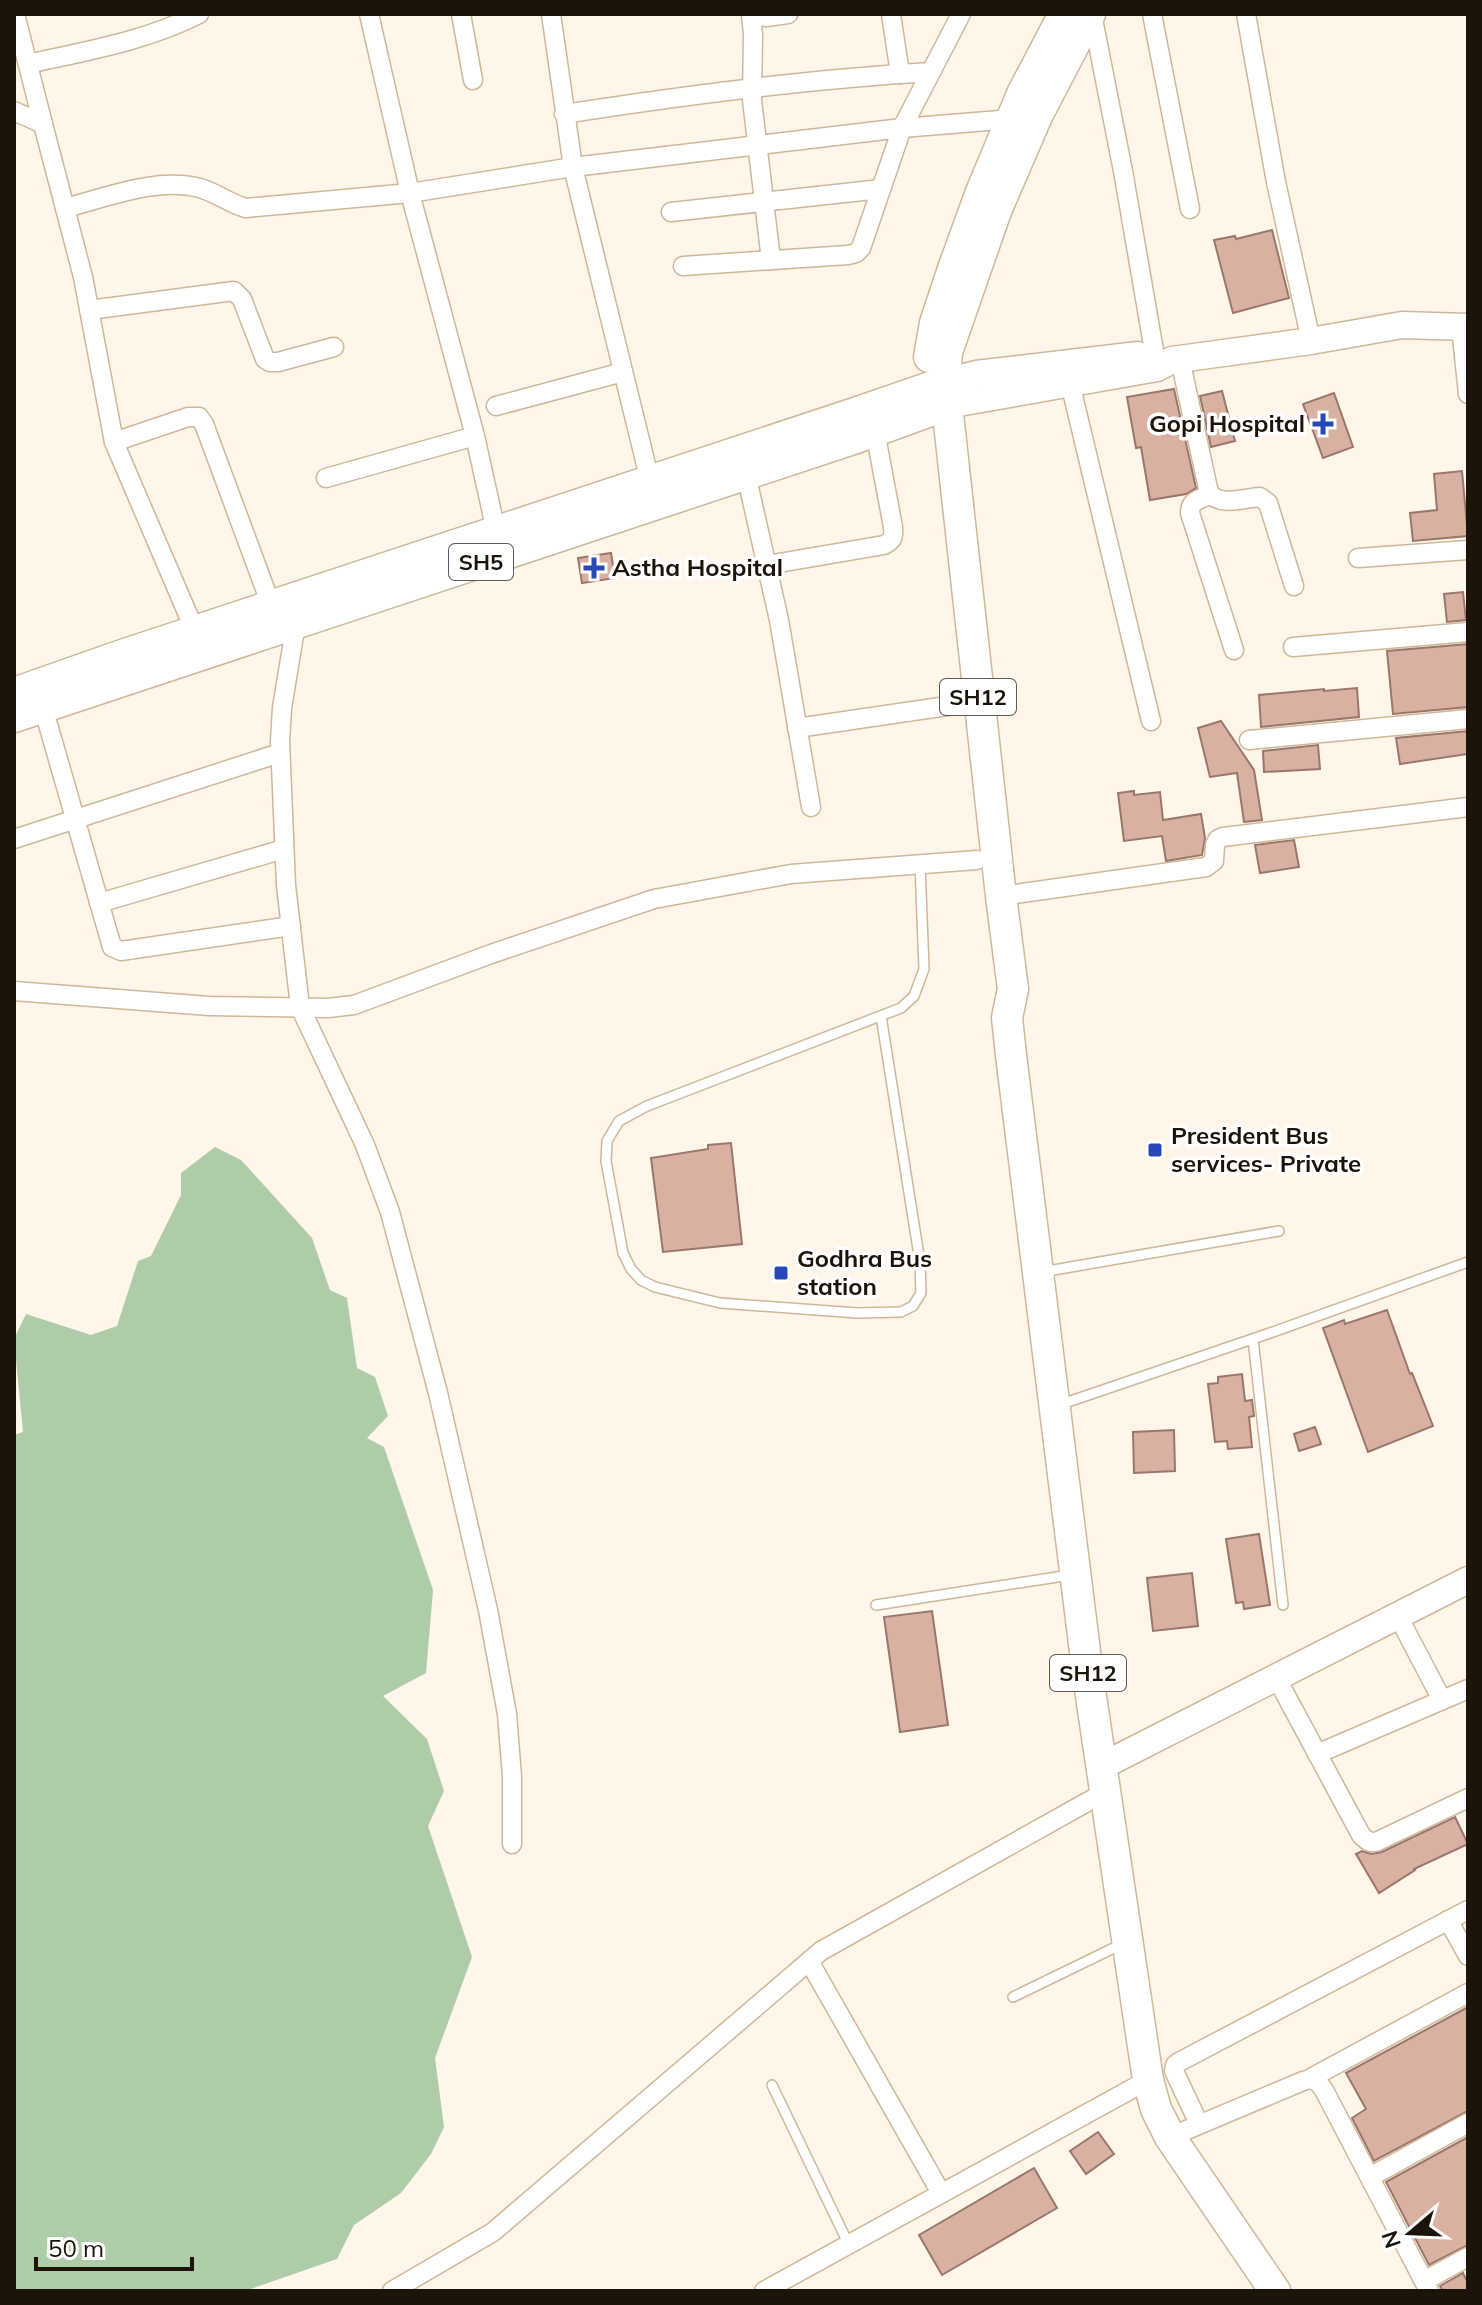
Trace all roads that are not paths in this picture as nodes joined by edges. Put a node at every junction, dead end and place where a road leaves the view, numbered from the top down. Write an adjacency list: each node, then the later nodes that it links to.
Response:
1 (15, 14): 14 (street)
2 (199, 14): 14 (street)
3 (369, 14): 27 (street)
4 (461, 14): 17 (street)
5 (551, 14): 20 (street)
6 (751, 14): 7 (street); 18 (street)
7 (788, 14)
8 (891, 14): 16 (street)
9 (961, 14): 15 (street)
10 (1064, 14): 21 (main road)
11 (1091, 14): 38 (street); 42 (main road)
12 (1152, 14): 30 (street)
13 (1246, 14): 36 (street)
14 (28, 64): 22 (street)
15 (931, 72): 16 (street); 23 (street)
16 (900, 74): 18 (street)
17 (473, 80)
18 (752, 88): 20 (street); 24 (street)
19 (14, 111): 22 (street)
20 (564, 114): 25 (street)
21 (1012, 119): 23 (street); 42 (main road)
22 (43, 124): 29 (street)
23 (902, 128): 24 (street); 26 (street)
24 (759, 145): 25 (street); 28 (street)
25 (573, 167): 27 (street); 39 (street)
26 (881, 189): 28 (street); 32 (street)
27 (410, 193): 29 (street); 45 (street)
28 (763, 201): 31 (street); 32 (street)
29 (65, 208): 34 (street)
30 (1190, 209)
31 (671, 212)
32 (771, 260): 33 (street)
33 (683, 266)
34 (89, 310): 37 (street); 46 (street)
35 (1465, 327): 36 (main road); 41 (street)
36 (1311, 341): 38 (main road)
37 (334, 347)
38 (1166, 360): 40 (main road); 42 (main road); 50 (street)
39 (623, 372): 43 (street); 49 (street)
40 (1070, 383): 42 (main road); 67 (street)
41 (1468, 394)
42 (936, 396): 44 (main road, SH5); 49 (main road, SH5); 63 (main road, SH12); 78 (main road, SH12)
43 (496, 406)
44 (875, 431): 47 (main road, SH5); 54 (street)
45 (475, 436): 48 (street); 51 (street)
46 (114, 442): 56 (street); 58 (street)
47 (746, 474): 54 (street); 57 (main road, SH5)
48 (326, 478)
49 (650, 481): 51 (main road, SH5)
50 (1211, 495): 55 (street); 61 (street)
51 (496, 531): 56 (main road, SH5)
52 (1468, 550): 53 (street)
53 (1358, 558)
54 (767, 565): 68 (street)
55 (1294, 586)
56 (271, 605): 58 (main road, SH5)
57 (296, 623): 64 (main road, SH5); 70 (street)
58 (195, 631): 62 (main road, SH5)
59 (1468, 632): 60 (street)
60 (1293, 647)
61 (1234, 650)
62 (14, 692)
63 (961, 704): 68 (street); 76 (main road, SH12)
64 (43, 707): 65 (main road, SH5); 73 (street)
65 (14, 717)
66 (1468, 719): 69 (street)
67 (1151, 721)
68 (797, 728): 71 (street)
69 (1249, 740)
70 (280, 753): 73 (street); 75 (street)
71 (811, 807)
72 (1468, 807): 78 (street)
73 (75, 819): 74 (street); 79 (street)
74 (14, 839)
75 (284, 849): 79 (street); 80 (street)
76 (977, 860): 77 (street); 84 (main road, SH12)
77 (920, 864): 82 (street); 83 (lane)
78 (1001, 896): 84 (main road, SH12)
79 (99, 903): 80 (street)
80 (291, 926): 82 (street)
81 (14, 991): 82 (street)
82 (300, 1007): 101 (street)
83 (881, 1016): 83 (lane)
84 (1007, 1018): 87 (main road, SH12)
85 (1279, 1231): 87 (lane)
86 (1468, 1262): 88 (lane)
87 (1038, 1272): 89 (main road, SH12)
88 (1253, 1339): 89 (lane); 93 (lane)
89 (1055, 1406): 90 (main road, SH12)
90 (1076, 1574): 92 (lane); 99 (main road, SH12)
91 (1468, 1580): 94 (main road)
92 (876, 1605)
93 (1283, 1605)
94 (1398, 1616): 95 (main road); 97 (street)
95 (1276, 1677): 98 (street); 99 (main road)
96 (1468, 1689): 97 (street)
97 (1442, 1700): 98 (street)
98 (1317, 1754): 100 (street)
99 (1104, 1779): 104 (main road, SH12); 106 (street)
100 (1468, 1798)
101 (512, 1844)
102 (1468, 1910): 103 (street)
103 (1448, 1920): 105 (street); 113 (street)
104 (1128, 1941): 108 (lane); 110 (main road, SH12)
105 (1468, 1956)
106 (809, 1961): 116 (street); 120 (street)
107 (1468, 1993): 109 (street)
108 (1013, 1997)
109 (1311, 2078): 113 (street); 115 (street)
110 (1148, 2080): 114 (main road, SH12); 116 (street)
111 (772, 2085): 117 (lane)
112 (1468, 2123): 115 (street)
113 (1199, 2124): 114 (street)
114 (1170, 2137): 122 (main road, SH12)
115 (1370, 2177): 119 (street)
116 (941, 2193): 117 (street)
117 (849, 2245): 121 (street)
118 (1468, 2257): 119 (street)
119 (1427, 2286)
120 (397, 2290)
121 (764, 2291)
122 (1275, 2291)

